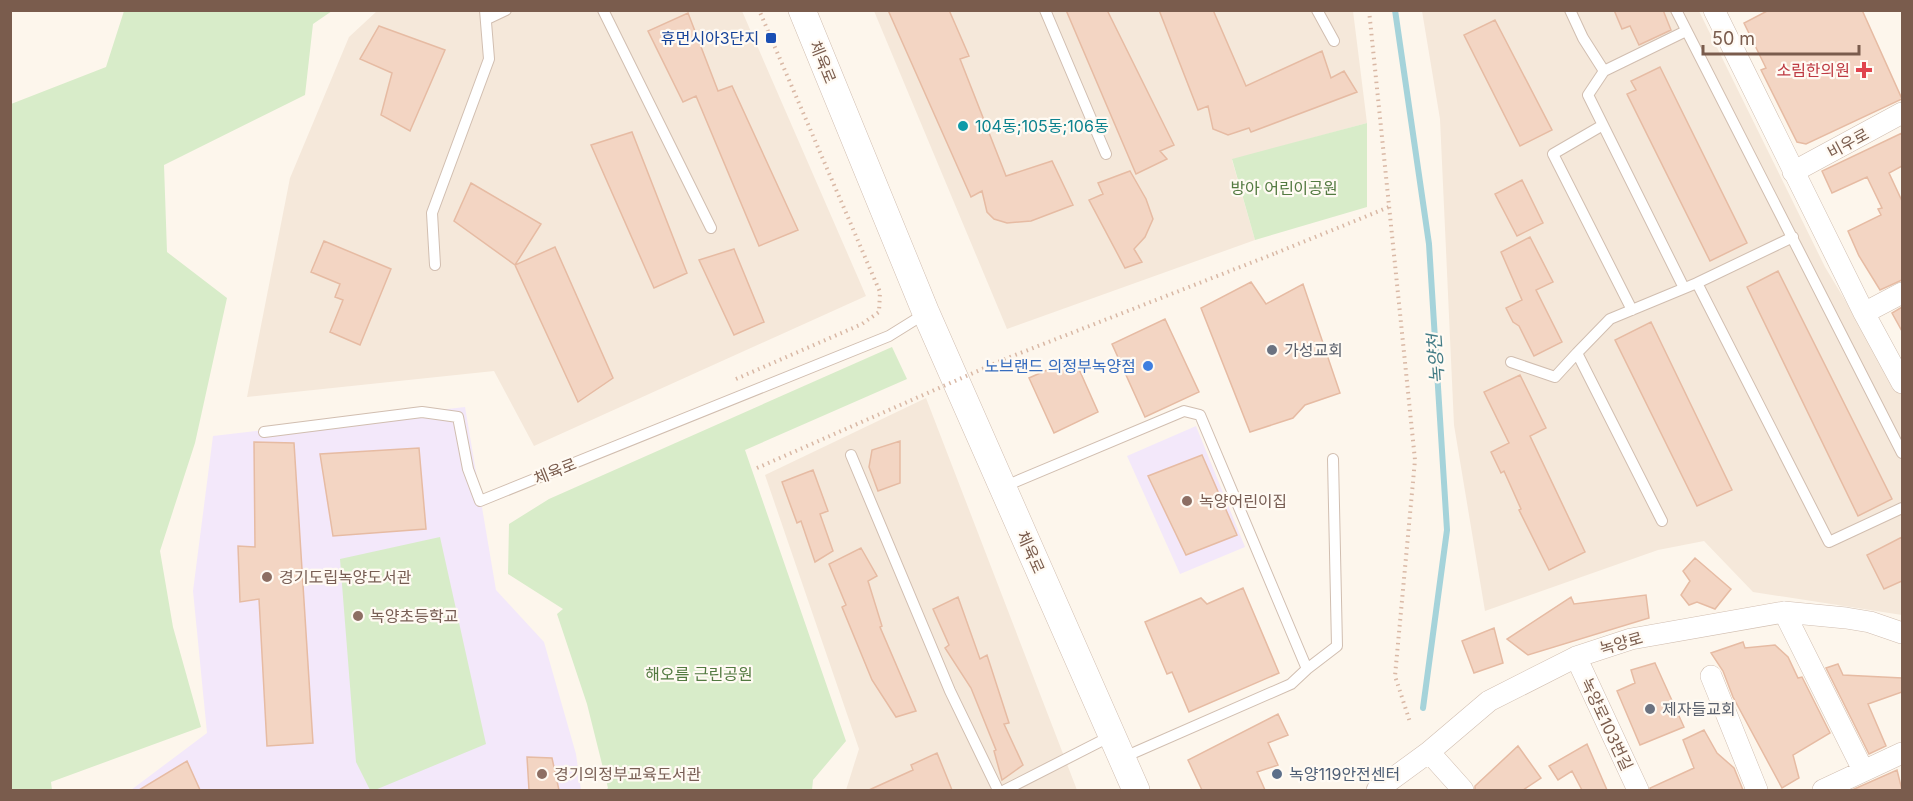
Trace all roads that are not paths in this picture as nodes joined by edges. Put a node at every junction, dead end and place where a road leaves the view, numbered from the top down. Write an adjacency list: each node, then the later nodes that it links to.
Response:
1 (506, 10): 9 (lane)
2 (603, 10): 17 (lane)
3 (802, 10): 24 (street, 체육로)
4 (1045, 10): 15 (lane)
5 (1317, 10): 11 (lane)
6 (1570, 10): 12 (lane)
7 (1676, 10): 10 (lane)
8 (1714, 10): 16 (street)
9 (486, 15): 19 (lane)
10 (1686, 31): 12 (lane); 18 (lane)
11 (1334, 41)
12 (1604, 71): 14 (lane)
13 (1902, 113): 16 (street, 비우로)
14 (1603, 125): 21 (lane); 23 (lane)
15 (1106, 154)
16 (1793, 172): 25 (street)
17 (711, 228)
18 (1793, 237): 20 (lane); 30 (lane)
19 (435, 265)
20 (1697, 283): 21 (lane); 34 (lane)
21 (1684, 288): 23 (lane)
22 (1902, 292): 25 (street)
23 (1632, 310): 26 (lane)
24 (926, 313): 29 (lane, 체육로); 33 (street, 체육로)
25 (1864, 314): 28 (street)
26 (1577, 353): 27 (lane); 35 (lane)
27 (1511, 362)
28 (1902, 383)
29 (264, 432)
30 (1902, 453)
31 (851, 455): 45 (lane)
32 (1333, 459): 39 (lane)
33 (1003, 487): 39 (lane); 41 (street, 체육로)
34 (1902, 508)
35 (1662, 521)
36 (1784, 612): 37 (street, 녹양로); 38 (street, 녹양로); 44 (street)
37 (1902, 633)
38 (1576, 657): 42 (street, 녹양로); 50 (street, 녹양로103번길)
39 (1307, 669): 41 (lane)
40 (1711, 676): 51 (street)
41 (1116, 747): 46 (lane); 47 (street, 체육로)
42 (1429, 752): 48 (street, 녹양로); 49 (street)
43 (1902, 753): 44 (street)
44 (1863, 770): 52 (street)
45 (998, 790)
46 (1005, 790)
47 (1136, 790)
48 (1377, 790)
49 (1463, 790)
50 (1638, 790)
51 (1757, 790)
52 (1823, 790)

